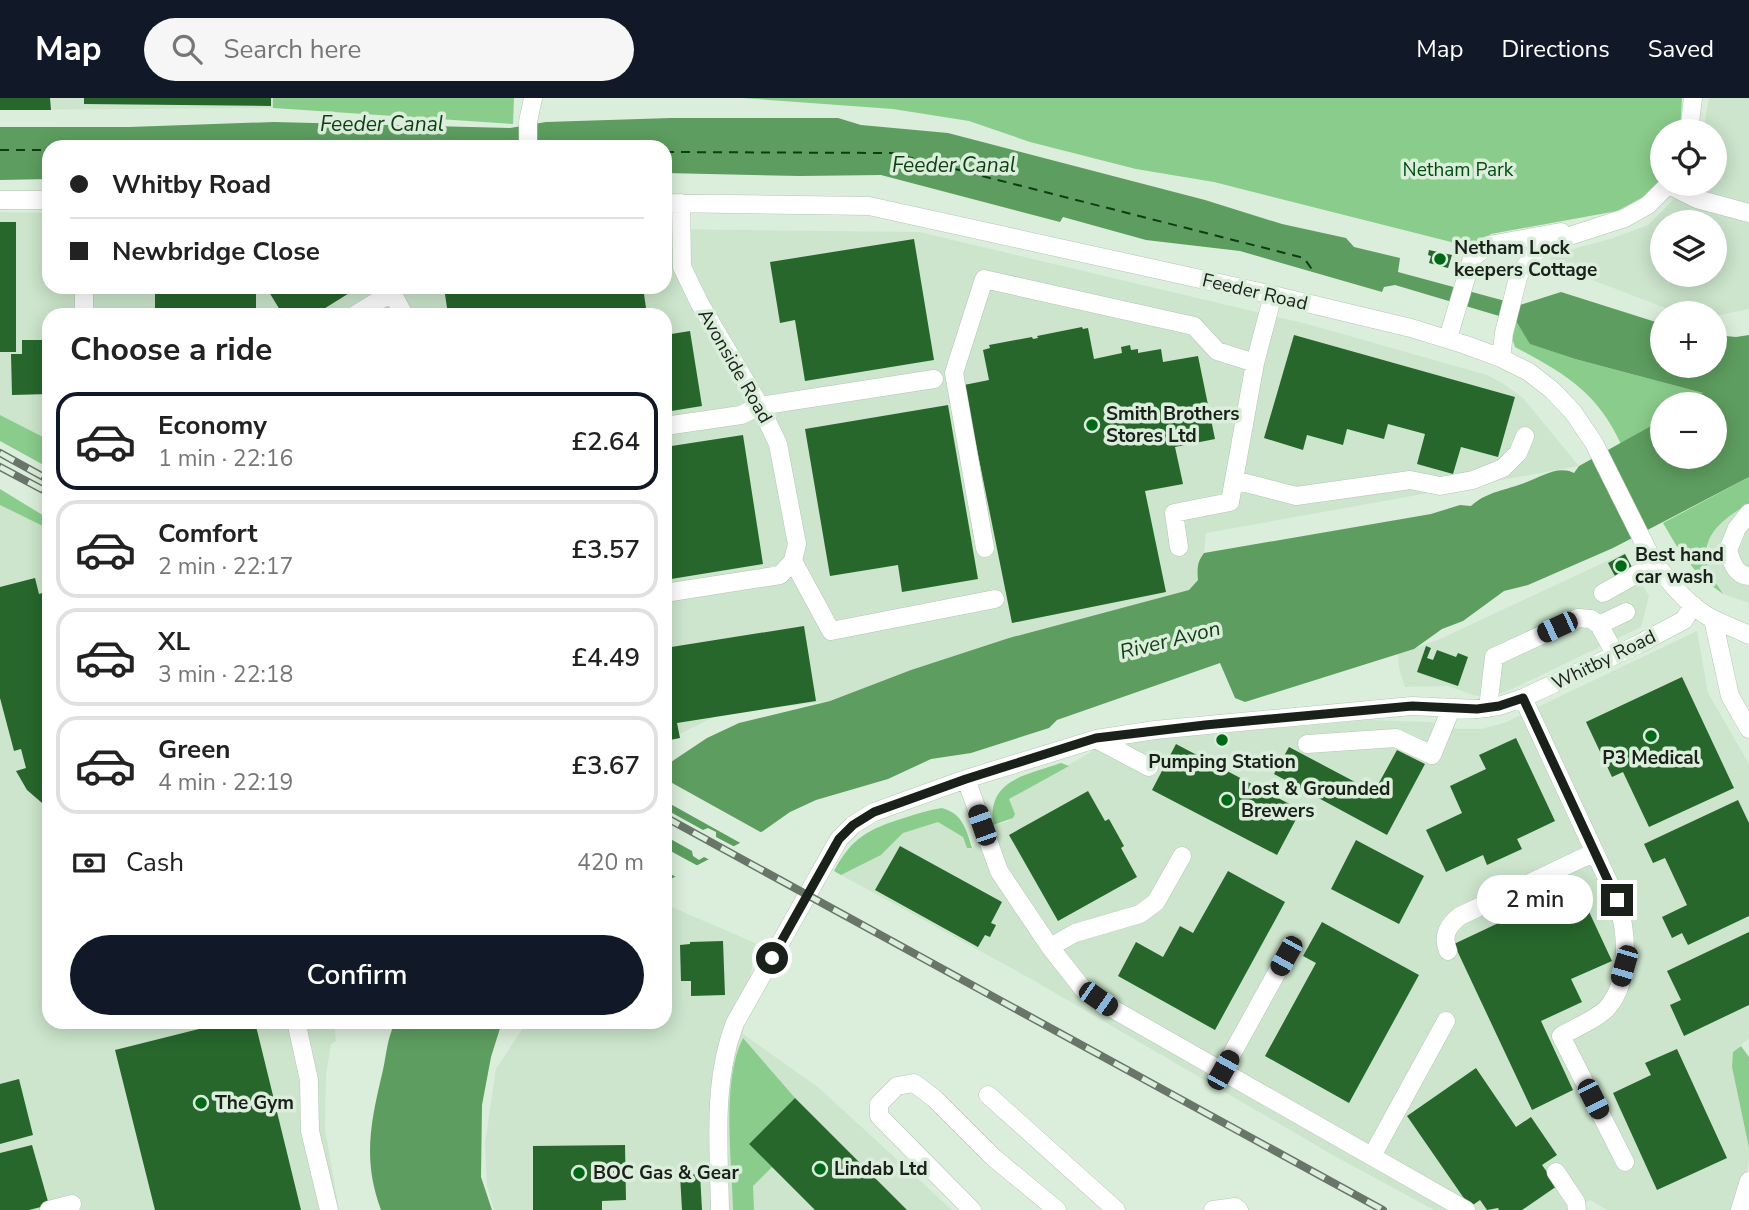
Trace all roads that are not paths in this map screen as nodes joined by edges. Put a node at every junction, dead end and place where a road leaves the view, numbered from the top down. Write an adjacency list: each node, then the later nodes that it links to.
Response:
1 (533, 98): 4 (street)
2 (1693, 98): 3 (street)
3 (1690, 119)
4 (528, 140)
5 (1657, 196): 11 (street)
6 (1691, 196): 10 (street)
7 (0, 200): 8 (street)
8 (42, 200)
9 (673, 203): 13 (street, Feeder Road); 19 (street, Avonside Road)
10 (1749, 213)
11 (1594, 228): 15 (street); 16 (street)
12 (384, 294): 14 (street)
13 (1273, 295): 15 (street, Feeder Road); 17 (street)
14 (365, 308)
15 (1448, 338): 16 (street, Feeder Road)
16 (1501, 358): 27 (street, Feeder Road)
17 (1255, 363): 22 (street); 25 (street)
18 (934, 379): 19 (street)
19 (760, 406): 20 (street); 26 (street, Avonside Road)
20 (672, 425)
21 (1525, 436): 22 (street)
22 (1234, 480): 24 (street)
23 (1749, 513): 28 (street)
24 (1179, 547)
25 (985, 548)
26 (793, 561): 29 (street); 31 (street)
27 (1656, 564): 30 (street); 32 (street, Feeder Road)
28 (1749, 576)
29 (672, 592)
30 (1603, 593)
31 (995, 599)
32 (1693, 606): 34 (street, Feeder Road); 37 (street, Whitby Road)
33 (1626, 612): 35 (street)
34 (1713, 619): 36 (street, Feeder Road); 41 (street)
35 (1599, 625): 37 (street); 39 (street)
36 (1744, 629)
37 (1616, 655): 38 (street, Whitby Road)
38 (1523, 698): 39 (street, Whitby Road); 46 (street)
39 (1488, 708): 40 (street, Whitby Road)
40 (1451, 709): 42 (street, Whitby Road); 43 (street)
41 (1749, 729)
42 (1096, 738): 44 (street); 45 (street, Whitby Road)
43 (1307, 744)
44 (1149, 767)
45 (966, 779): 48 (street); 62 (street, Whitby Road)
46 (1595, 852): 49 (street); 56 (street)
47 (1182, 856): 48 (street)
48 (1050, 947): 53 (street)
49 (1448, 951)
50 (1286, 956): 53 (street)
51 (1446, 1021): 55 (street)
52 (298, 1030): 61 (street)
53 (1223, 1070): 55 (street)
54 (988, 1095): 65 (street)
55 (1372, 1156): 68 (street)
56 (1625, 1162)
57 (1556, 1172): 69 (street)
58 (1749, 1181): 70 (street)
59 (72, 1204): 60 (street)
60 (49, 1210)
61 (329, 1210)
62 (720, 1210)
63 (972, 1210): 64 (street)
64 (1057, 1210)
65 (1116, 1210)
66 (1213, 1210): 67 (street)
67 (1240, 1210)
68 (1466, 1210)
69 (1577, 1210)
70 (1740, 1210)

